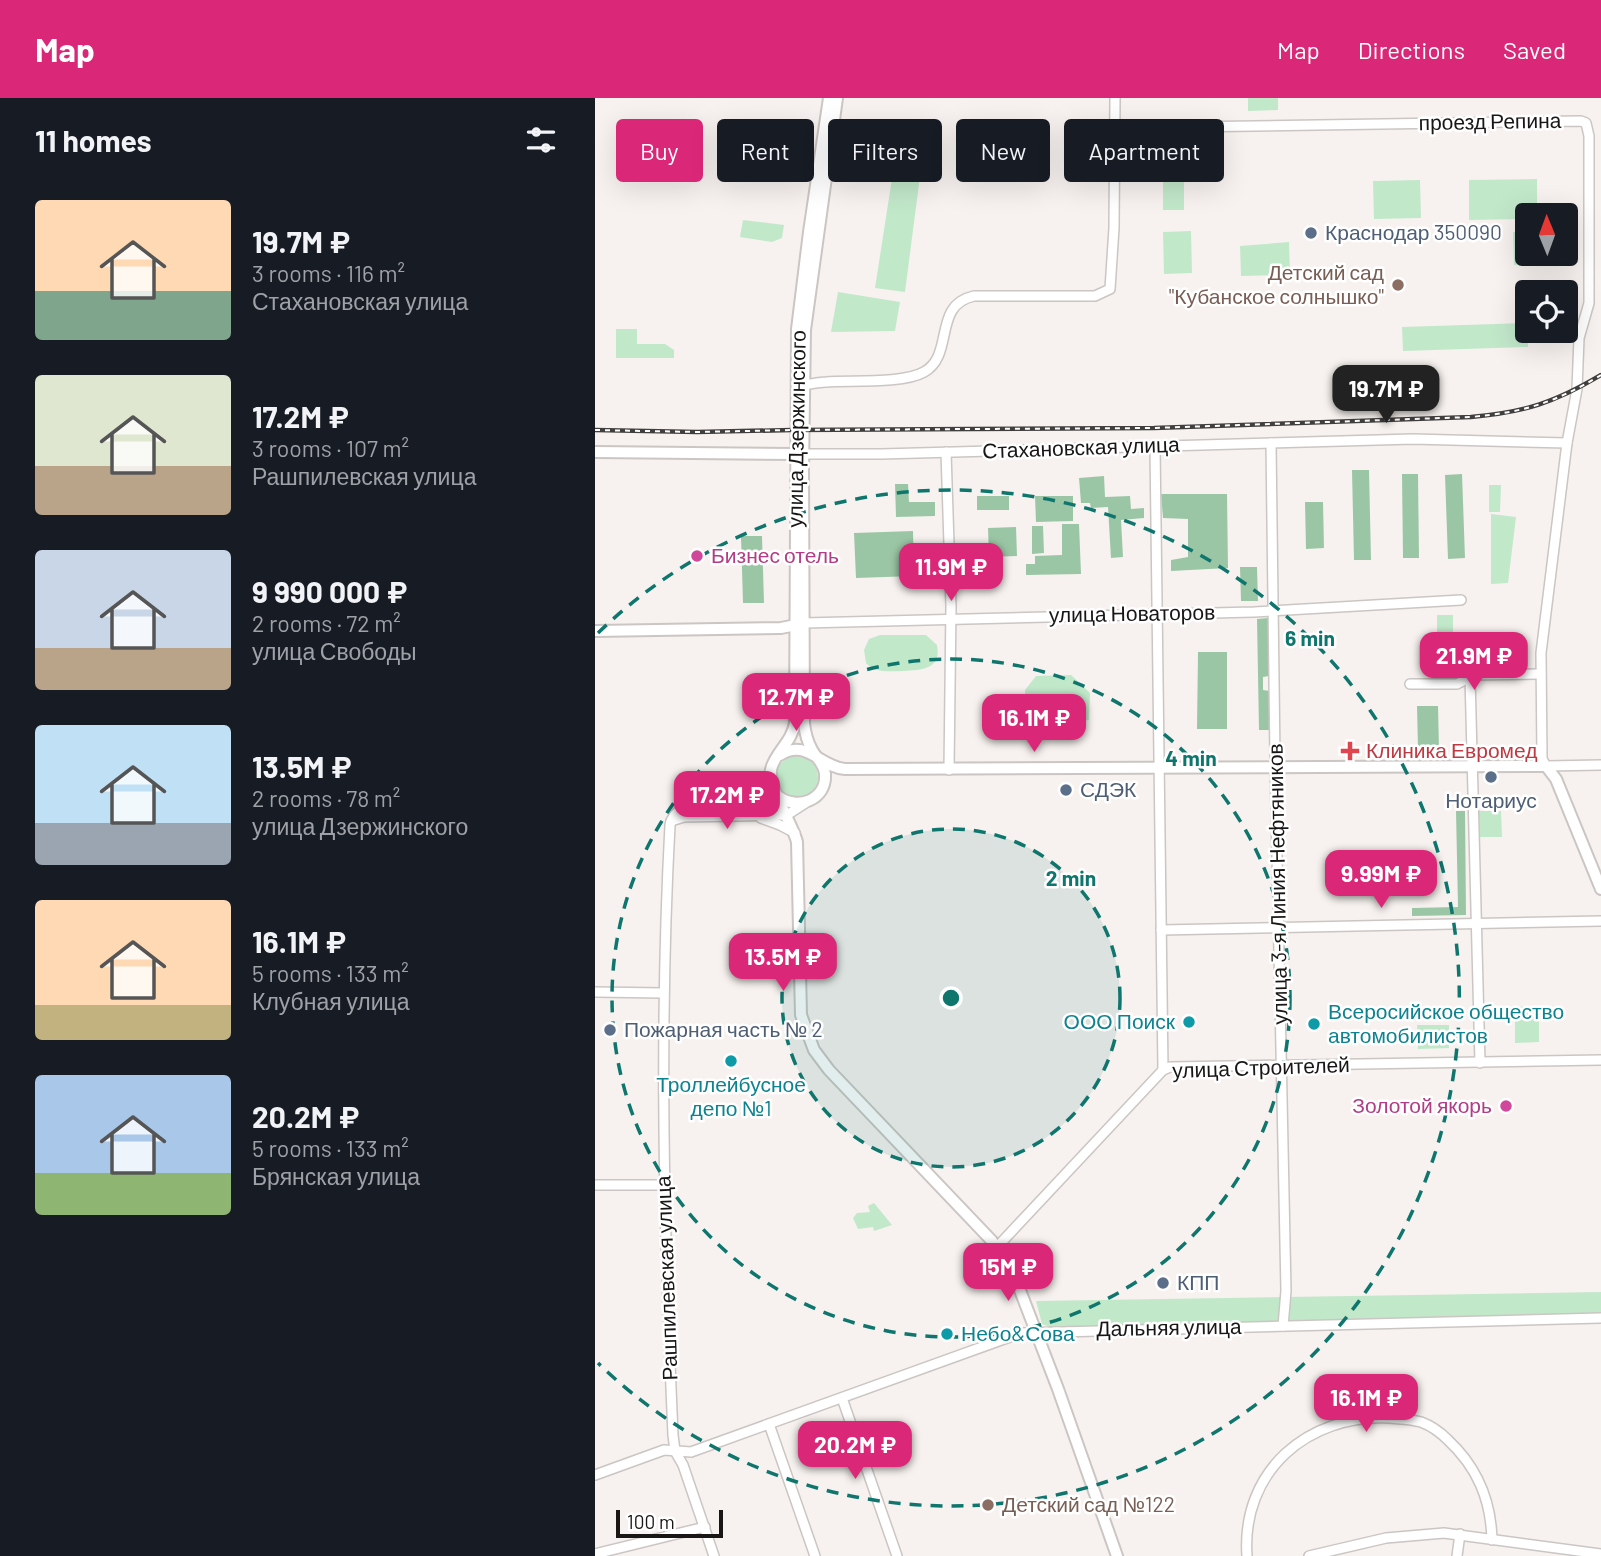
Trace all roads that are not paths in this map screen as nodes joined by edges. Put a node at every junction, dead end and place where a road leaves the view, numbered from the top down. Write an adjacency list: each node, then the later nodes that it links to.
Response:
1 (829, 98): 13 (main road, улица Дзержинского)
2 (837, 98): 7 (main road, улица Дзержинского)
3 (1115, 98): 4 (street)
4 (1114, 119)
5 (1224, 126): 9 (street, проезд Репина)
6 (1114, 182): 7 (street)
7 (804, 386): 13 (main road, улица Дзержинского)
8 (1271, 443): 9 (street, Стахановская улица); 10 (street, Стахановская улица); 15 (street, улица 3-я Линия Нефтяников)
9 (1567, 443): 20 (street)
10 (1155, 446): 12 (street, Стахановская улица); 16 (street)
11 (595, 452): 13 (main road, Стахановская улица)
12 (946, 452): 13 (street, Стахановская улица); 17 (street)
13 (799, 454): 18 (main road, улица Дзержинского)
14 (1461, 600): 15 (street, улица Новаторов)
15 (1274, 611): 16 (street, улица Новаторов); 29 (street, улица 3-я Линия Нефтяников)
16 (1156, 613): 17 (street, улица Новаторов); 28 (street)
17 (950, 618): 18 (street, улица Новаторов); 30 (street)
18 (800, 625): 19 (main road, улица Новаторов); 23 (main road, улица Дзержинского); 24 (main road, улица Дзержинского)
19 (595, 631)
20 (1539, 674): 21 (street); 27 (street)
21 (1470, 677): 22 (street); 26 (street)
22 (1410, 684)
23 (778, 757): 24 (main road); 31 (main road, улица Дзержинского)
24 (817, 757): 30 (main road); 33 (main road, улица Дзержинского)
25 (1601, 765): 27 (street)
26 (1472, 766): 27 (main road); 29 (main road); 40 (street)
27 (1546, 766): 38 (main road)
28 (1159, 768): 29 (main road); 30 (main road); 42 (street)
29 (1276, 768): 41 (street, улица 3-я Линия Нефтяников)
30 (949, 770)
31 (770, 771): 32 (main road); 36 (street)
32 (778, 796): 33 (main road); 34 (main road)
33 (807, 802): 34 (street)
34 (787, 815): 35 (street); 37 (main road)
35 (752, 816): 36 (street); 37 (street)
36 (671, 821): 44 (street, Рашпилевская улица)
37 (795, 833): 51 (main road)
38 (1601, 889)
39 (1601, 921): 40 (street)
40 (1477, 923): 41 (street); 46 (street)
41 (1279, 927): 42 (street); 47 (street, улица 3-я Линия Нефтяников)
42 (1161, 930): 48 (street)
43 (595, 992): 44 (street)
44 (663, 993): 50 (street, Рашпилевская улица)
45 (1601, 1060): 46 (street, улица Строителей)
46 (1479, 1063): 47 (street, улица Строителей)
47 (1281, 1066): 48 (street, улица Строителей); 53 (street, улица 3-я Линия Нефтяников)
48 (1163, 1070): 51 (street, улица Строителей)
49 (595, 1185): 50 (street)
50 (663, 1185): 57 (street, Рашпилевская улица)
51 (997, 1247): 54 (main road)
52 (1601, 1318): 53 (street, Дальняя улица)
53 (1283, 1325): 54 (street, Дальняя улица)
54 (1035, 1331): 55 (street, Дальняя улица); 67 (main road)
55 (842, 1398): 56 (street, Дальняя улица); 66 (street)
56 (769, 1424): 57 (street, Дальняя улица); 65 (street)
57 (675, 1451): 58 (street, Дальняя улица); 59 (street, Рашпилевская улица)
58 (595, 1475)
59 (705, 1527): 62 (street); 64 (street, Рашпилевская улица)
60 (1460, 1538): 61 (street); 69 (street); 70 (street)
61 (1492, 1539): 63 (street); 68 (street)
62 (595, 1554)
63 (1601, 1554)
64 (714, 1556)
65 (815, 1556)
66 (897, 1556)
67 (1117, 1556)
68 (1247, 1556)
69 (1309, 1556)
70 (1457, 1556)

